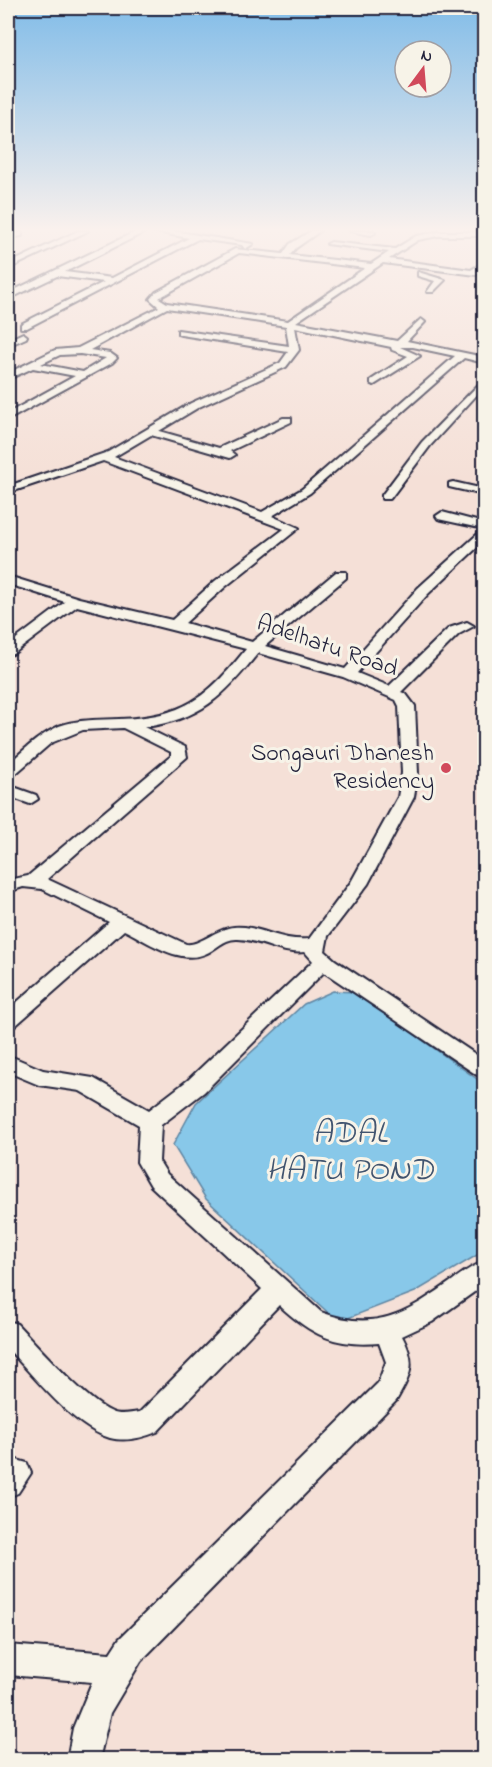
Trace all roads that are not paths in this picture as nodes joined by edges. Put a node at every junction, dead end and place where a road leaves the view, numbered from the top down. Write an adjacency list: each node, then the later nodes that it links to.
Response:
1 (43, 313): 7 (street)
2 (153, 313): 13 (street)
3 (221, 313): 6 (street)
4 (305, 313): 6 (street)
5 (421, 322): 11 (street)
6 (290, 324): 11 (street); 12 (street)
7 (39, 328)
8 (181, 332): 12 (street)
9 (23, 336): 10 (street)
10 (8, 343)
11 (395, 343): 14 (street); 19 (street)
12 (294, 350): 23 (street)
13 (80, 351): 16 (street); 18 (street)
14 (460, 356): 15 (street); 31 (street)
15 (484, 360)
16 (32, 364): 17 (street); 18 (street)
17 (11, 375)
18 (85, 375): 21 (street)
19 (374, 382)
20 (484, 382): 30 (street)
21 (8, 417)
22 (287, 420): 23 (street)
23 (148, 431): 24 (street)
24 (103, 457): 26 (street); 31 (street)
25 (8, 475): 26 (street)
26 (29, 483): 28 (street)
27 (453, 485): 29 (street)
28 (8, 490)
29 (484, 492)
30 (386, 497)
31 (263, 516): 38 (street)
32 (442, 516): 33 (street)
33 (484, 526)
34 (484, 535): 42 (street)
35 (342, 575): 40 (street)
36 (10, 583): 37 (street, Adelhatu Road)
37 (75, 601): 38 (street, Adelhatu Road); 41 (street)
38 (175, 625): 40 (street, Adelhatu Road)
39 (467, 626): 43 (street)
40 (255, 646): 42 (street, Adelhatu Road); 44 (street)
41 (8, 651)
42 (348, 674): 43 (street, Adelhatu Road)
43 (393, 691): 51 (street, Adelhatu Road)
44 (125, 724): 45 (street); 48 (street)
45 (8, 772)
46 (8, 790): 47 (street)
47 (30, 799)
48 (33, 881): 49 (street); 50 (street)
49 (8, 886)
50 (122, 921): 51 (street); 52 (street)
51 (320, 952): 54 (street); 55 (street, Adelhatu Road)
52 (8, 1021)
53 (8, 1063): 55 (street)
54 (484, 1070)
55 (150, 1121): 57 (street)
56 (484, 1272): 59 (street)
57 (278, 1289): 58 (street); 59 (street)
58 (8, 1332)
59 (386, 1332): 61 (street)
60 (8, 1660): 61 (street)
61 (117, 1670): 62 (street)
62 (83, 1760)

